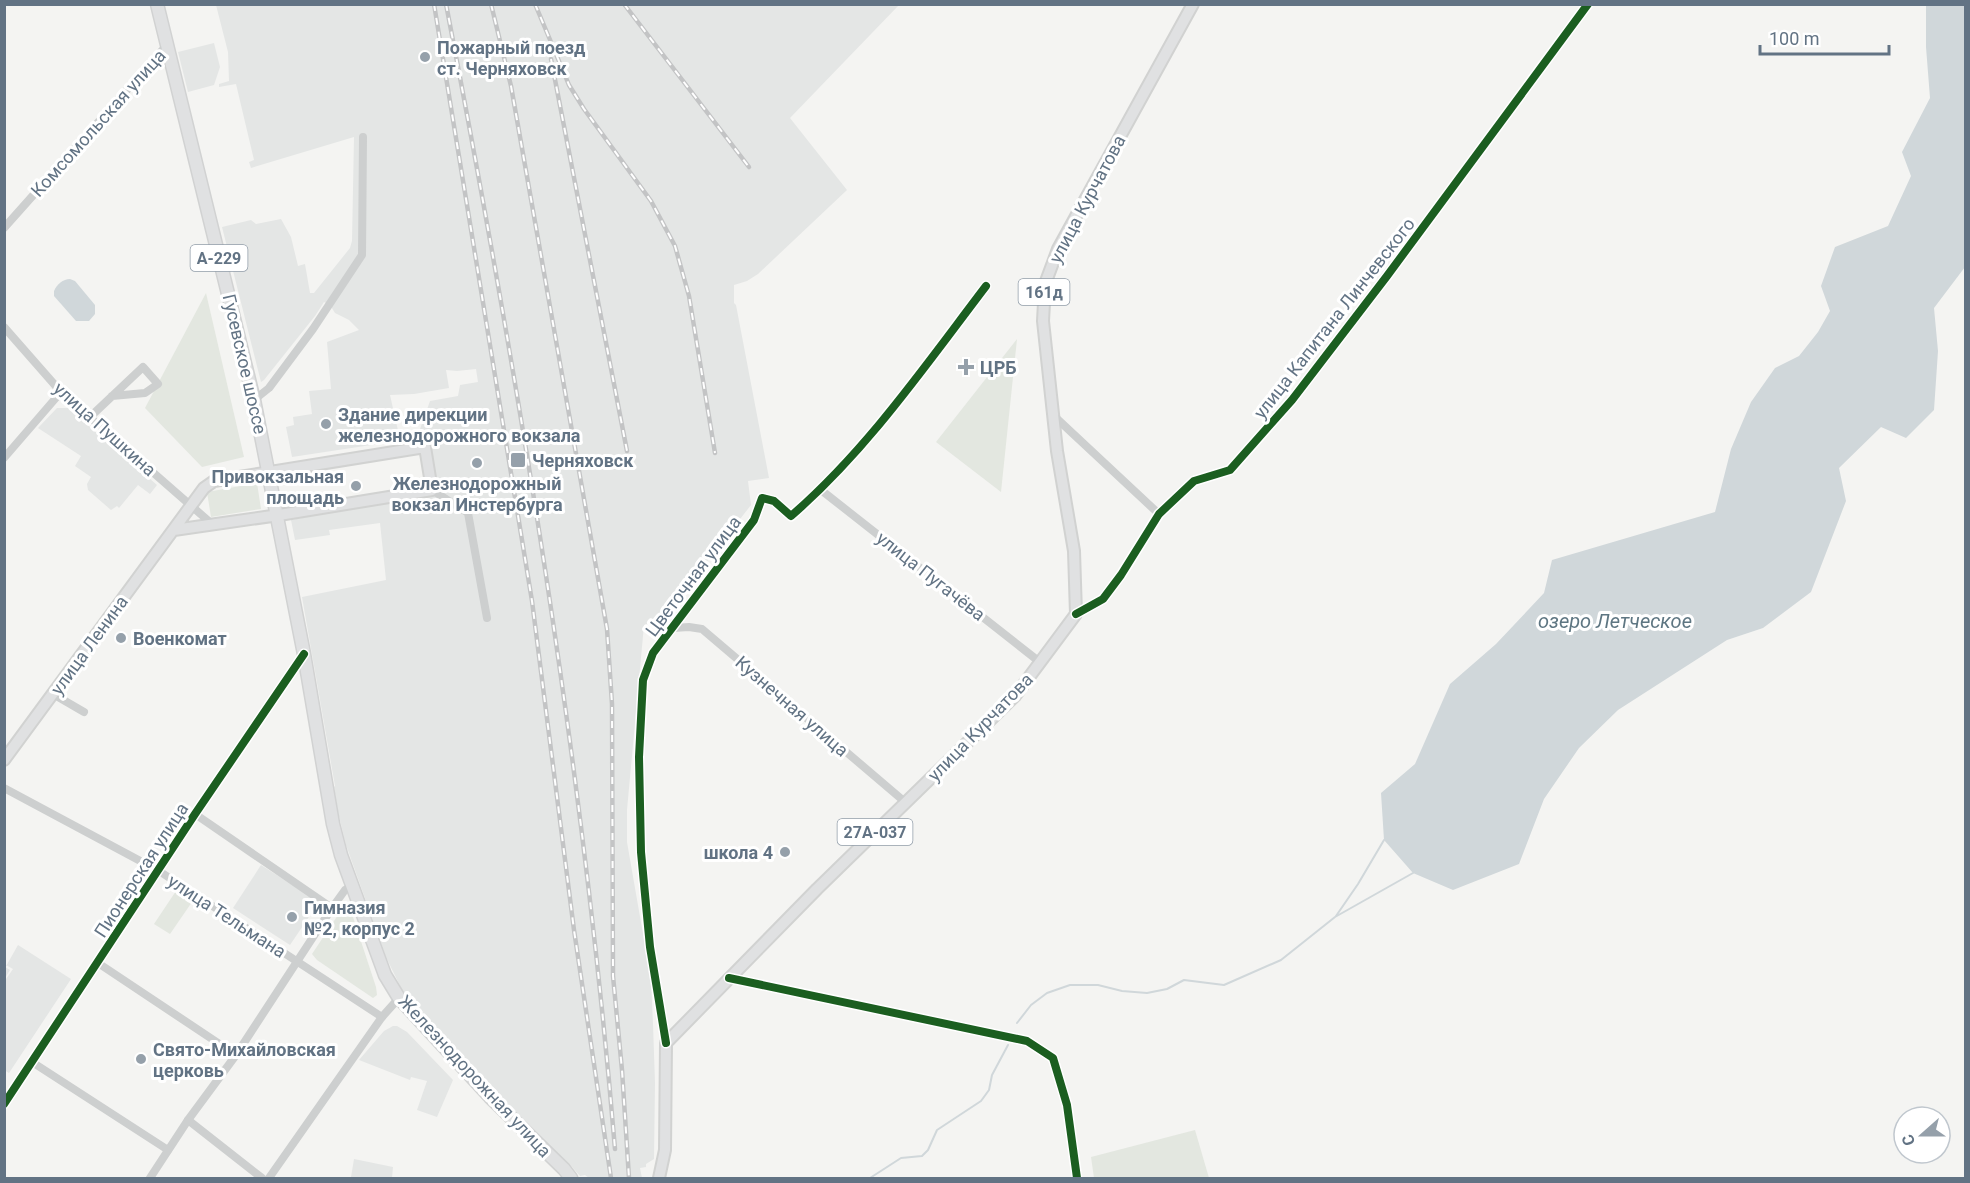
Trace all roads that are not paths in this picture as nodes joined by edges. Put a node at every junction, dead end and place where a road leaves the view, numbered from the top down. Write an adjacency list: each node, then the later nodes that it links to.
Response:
1 (157, 4): 4 (highway, Гусевское шоссе / А-229)
2 (1193, 4): 12 (main road, улица Курчатова / 161д)
3 (1588, 4): 19 (street, улица Капитана Линчевского)
4 (167, 45): 6 (street, Комсомольская улица); 11 (highway, Гусевское шоссе / А-229)
5 (363, 137): 11 (street)
6 (4, 228)
7 (986, 286): 17 (street, Цветочная улица)
8 (4, 327): 9 (street, улица Пушкина)
9 (61, 392): 13 (street, улица Пушкина); 14 (street)
10 (112, 396): 10 (street); 13 (street)
11 (254, 400): 15 (highway, Гусевское шоссе / А-229)
12 (1054, 416): 19 (street); 23 (main road, улица Курчатова / 161д)
13 (90, 417): 18 (street, улица Пушкина)
14 (4, 459)
15 (270, 472): 16 (main road, улица Ленина); 18 (main road, улица Ленина); 20 (highway, Гусевское шоссе / А-229)
16 (432, 490): 20 (main road); 24 (street)
17 (820, 490): 25 (street, Цветочная улица); 27 (street, улица Пугачёва)
18 (192, 505): 21 (street, улица Пушкина); 22 (main road, улица Ленина)
19 (1159, 514): 23 (street, улица Капитана Линчевского)
20 (279, 515): 21 (main road); 26 (highway, Железнодорожная улица)
21 (212, 524): 22 (main road)
22 (174, 530): 28 (main road, улица Ленина)
23 (1076, 614): 27 (main road, улица Курчатова / 27А-037)
24 (487, 618)
25 (673, 628): 32 (street, Кузнечная улица); 42 (street, Цветочная улица)
26 (304, 654): 33 (street, Пионерская улица); 35 (highway, Железнодорожная улица)
27 (1041, 663): 32 (main road, улица Курчатова / 27А-037)
28 (53, 694): 29 (street); 30 (main road, улица Ленина)
29 (84, 712)
30 (4, 760)
31 (4, 788): 34 (street, улица Тельмана)
32 (905, 802): 39 (main road, улица Курчатова / 27А-037)
33 (195, 814): 34 (street, Пионерская улица); 36 (street)
34 (160, 870): 37 (street, улица Тельмана); 38 (street, Пионерская улица)
35 (352, 886): 36 (street); 40 (highway, Железнодорожная улица)
36 (332, 908): 37 (street)
37 (297, 962): 41 (street, улица Тельмана); 43 (street)
38 (98, 963): 43 (street); 44 (street, Пионерская улица)
39 (729, 978): 42 (main road, улица Курчатова / 27А-037); 53 (street)
40 (399, 998): 41 (street); 51 (highway, Железнодорожная улица)
41 (382, 1017): 50 (street)
42 (666, 1043): 52 (main road)
43 (236, 1055): 46 (street)
44 (32, 1062): 45 (street, Пионерская улица); 47 (street)
45 (4, 1104)
46 (188, 1120): 47 (street); 49 (street)
47 (168, 1150): 48 (street)
48 (150, 1179)
49 (262, 1179)
50 (269, 1179)
51 (571, 1179)
52 (659, 1179)
53 (1077, 1179)

